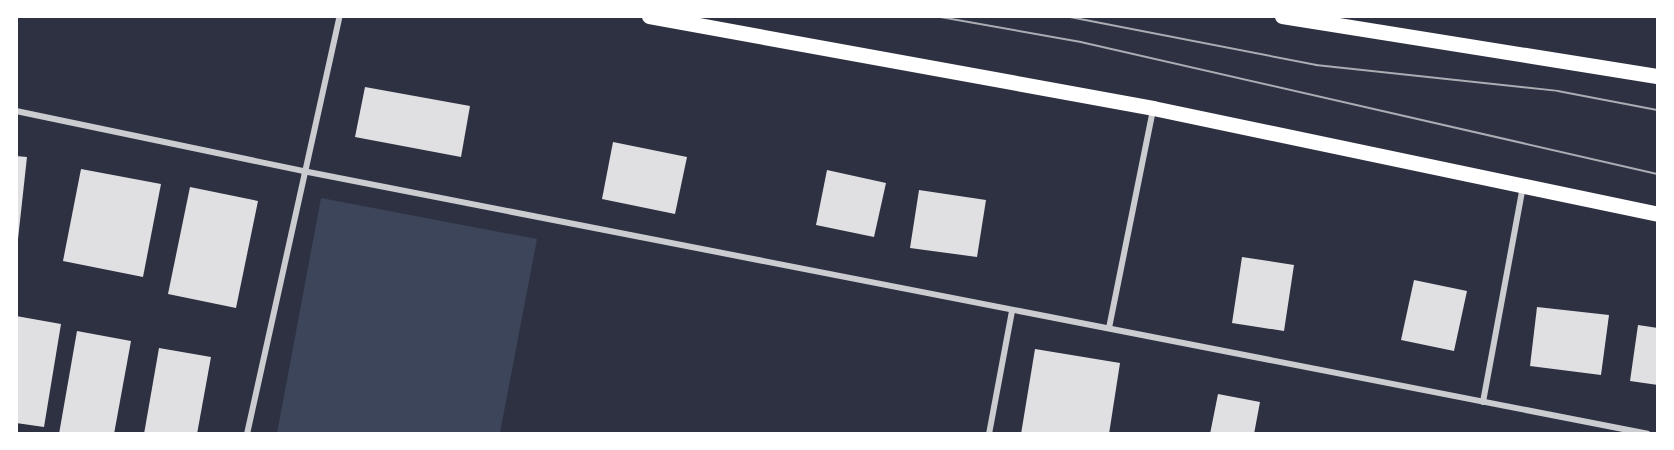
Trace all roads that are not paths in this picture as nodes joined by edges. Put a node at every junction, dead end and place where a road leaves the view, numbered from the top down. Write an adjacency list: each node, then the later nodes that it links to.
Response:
1 (339, 16): 7 (street)
2 (650, 16): 5 (main road)
3 (1282, 16): 4 (main road)
4 (1658, 76)
5 (1154, 108): 8 (main road); 11 (street)
6 (16, 111): 7 (street)
7 (303, 171): 10 (street); 13 (street)
8 (1523, 187): 9 (main road); 12 (street)
9 (1658, 214)
10 (1011, 311): 11 (street); 14 (street)
11 (1109, 327): 12 (street)
12 (1482, 402): 15 (street)
13 (247, 434)
14 (989, 434)
15 (1648, 434)

